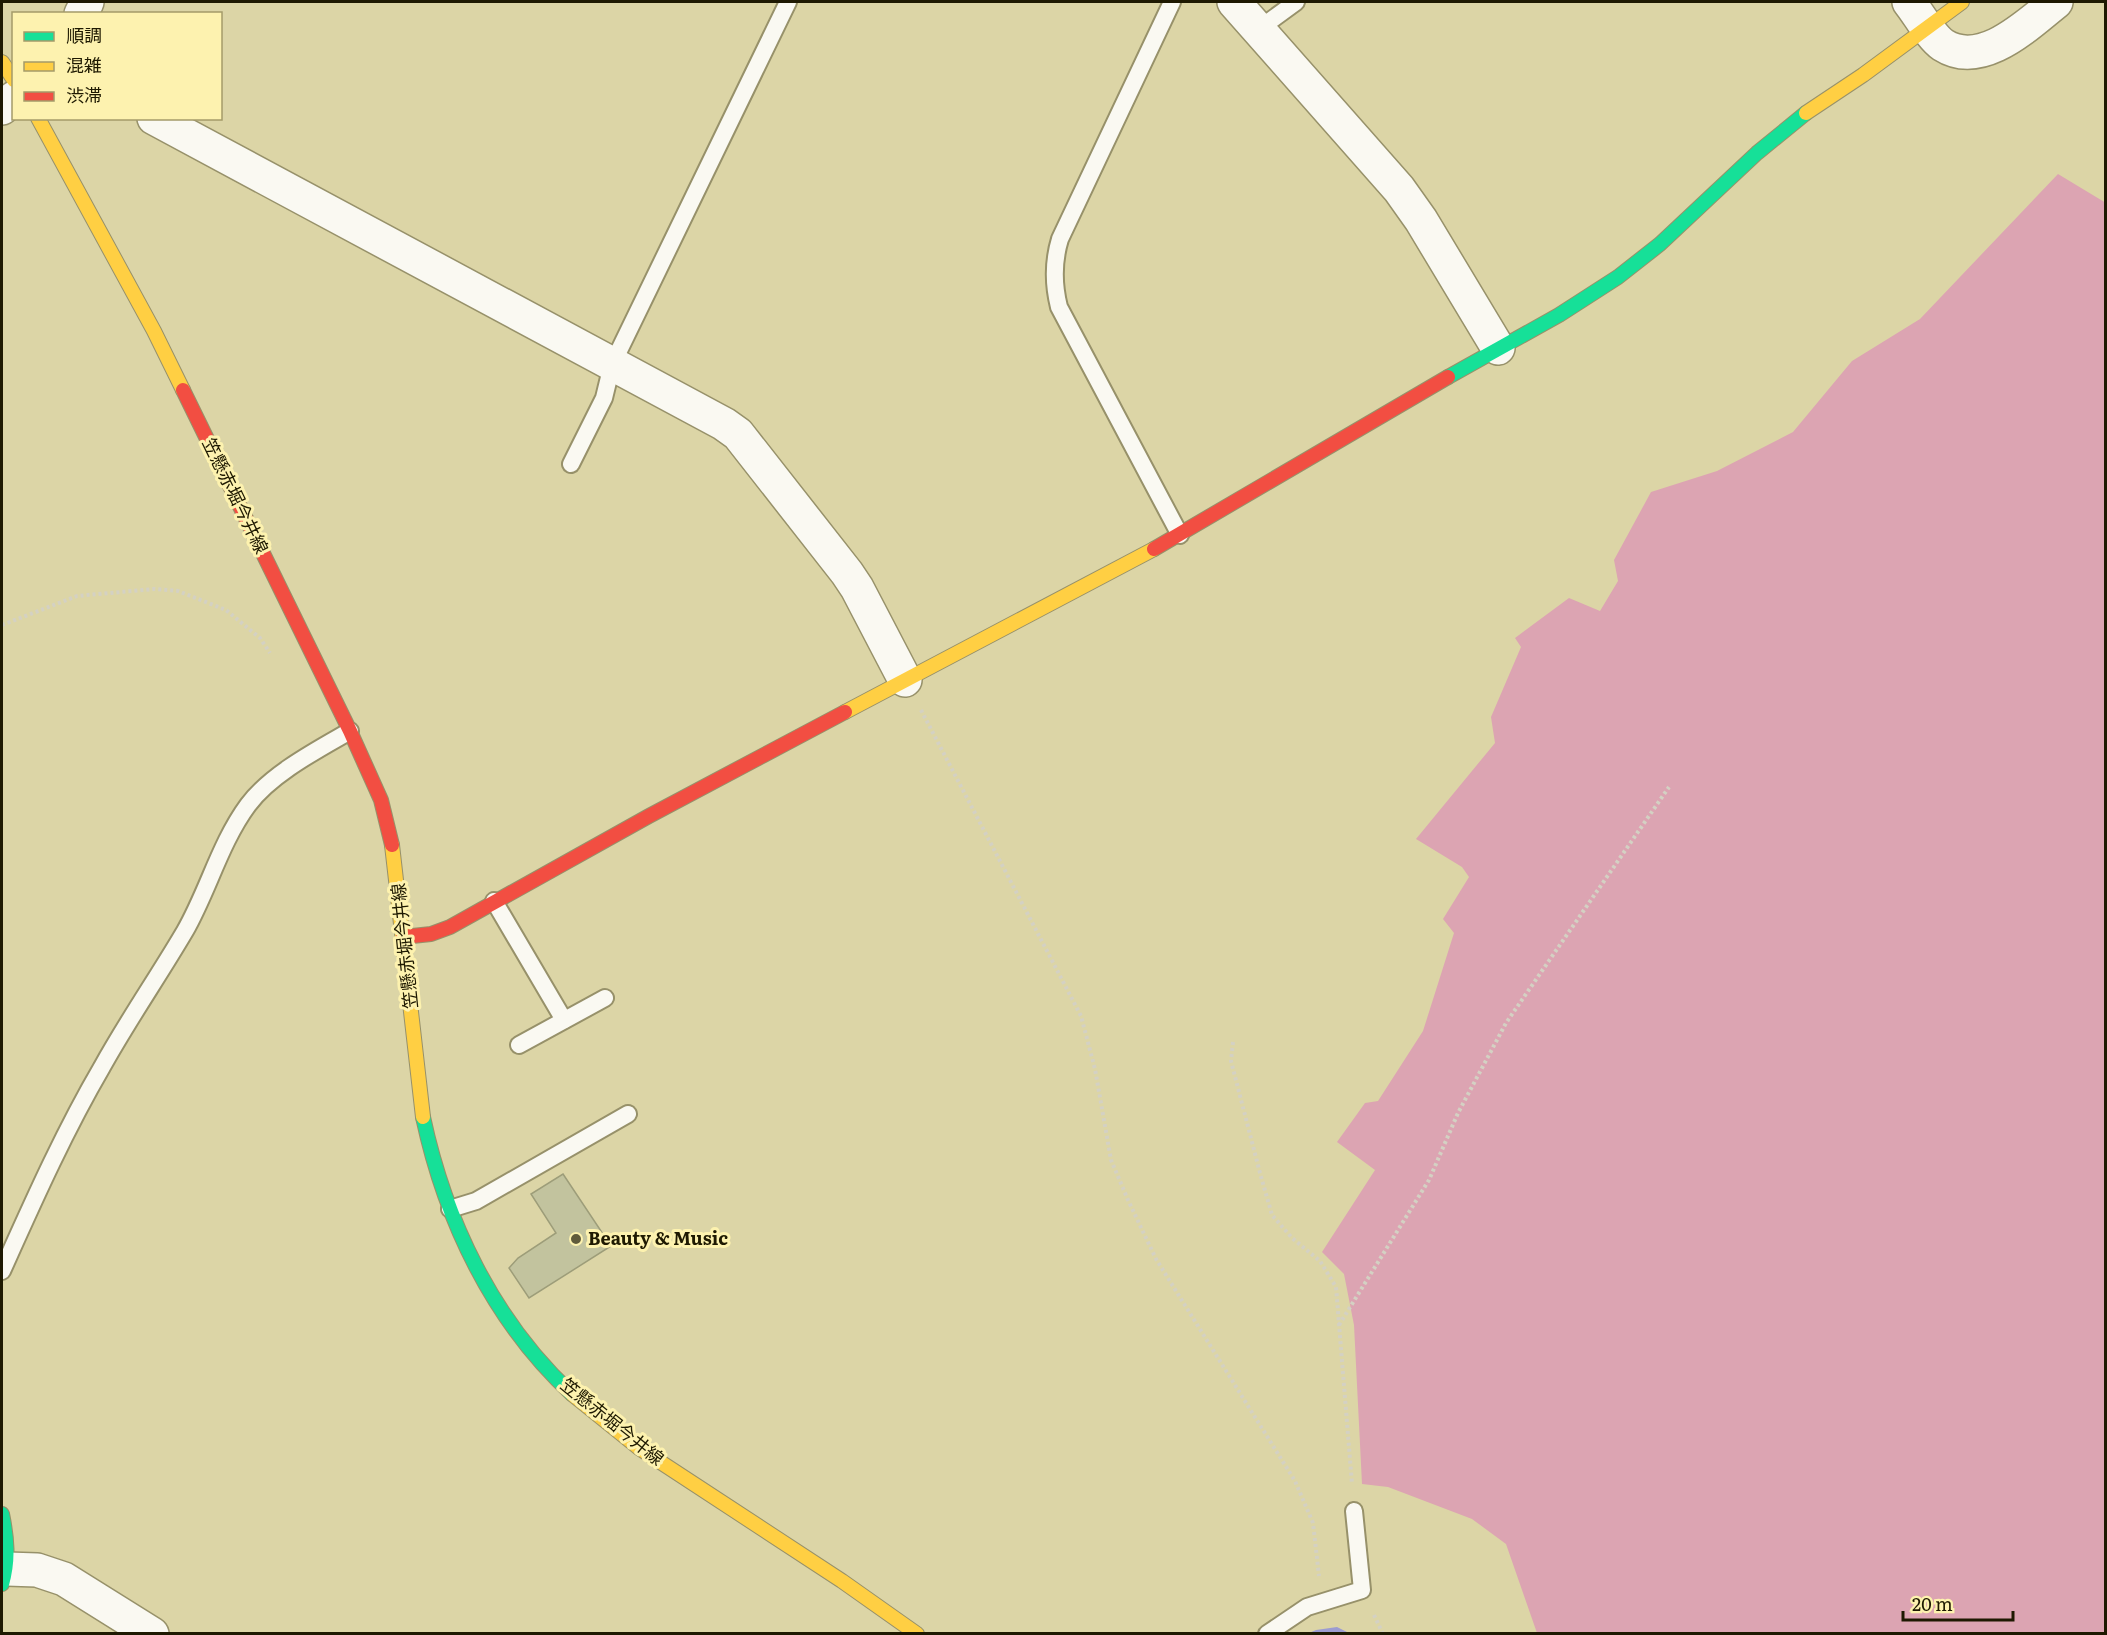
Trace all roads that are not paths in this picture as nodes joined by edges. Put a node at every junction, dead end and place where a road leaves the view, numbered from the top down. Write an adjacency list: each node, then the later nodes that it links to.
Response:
1 (788, 2): 15 (lane)
2 (1172, 2): 17 (lane)
3 (1234, 2): 9 (street)
4 (1296, 2): 9 (lane)
5 (1909, 2): 8 (street)
6 (1962, 2): 8 (street)
7 (2056, 2): 8 (street)
8 (1928, 27): 14 (street)
9 (1259, 29): 14 (street)
10 (2, 62): 11 (street)
11 (12, 77)
12 (39, 120): 19 (street, 笠懸赤堀今井線)
13 (158, 120): 15 (street)
14 (1498, 348): 17 (street)
15 (612, 365): 16 (lane); 18 (street)
16 (572, 465)
17 (1180, 535): 18 (street)
18 (905, 680): 20 (street)
19 (350, 731): 21 (street, 笠懸赤堀今井線); 27 (lane)
20 (494, 901): 21 (street); 23 (lane)
21 (403, 937): 26 (street, 笠懸赤堀今井線)
22 (605, 998): 23 (lane)
23 (564, 1020): 24 (lane)
24 (519, 1046)
25 (628, 1114): 26 (lane)
26 (450, 1209): 32 (street, 笠懸赤堀今井線)
27 (2, 1270)
28 (1354, 1511): 33 (lane)
29 (2, 1514): 30 (street)
30 (4, 1576): 31 (street)
31 (152, 1634)
32 (917, 1634)
33 (1267, 1634)

